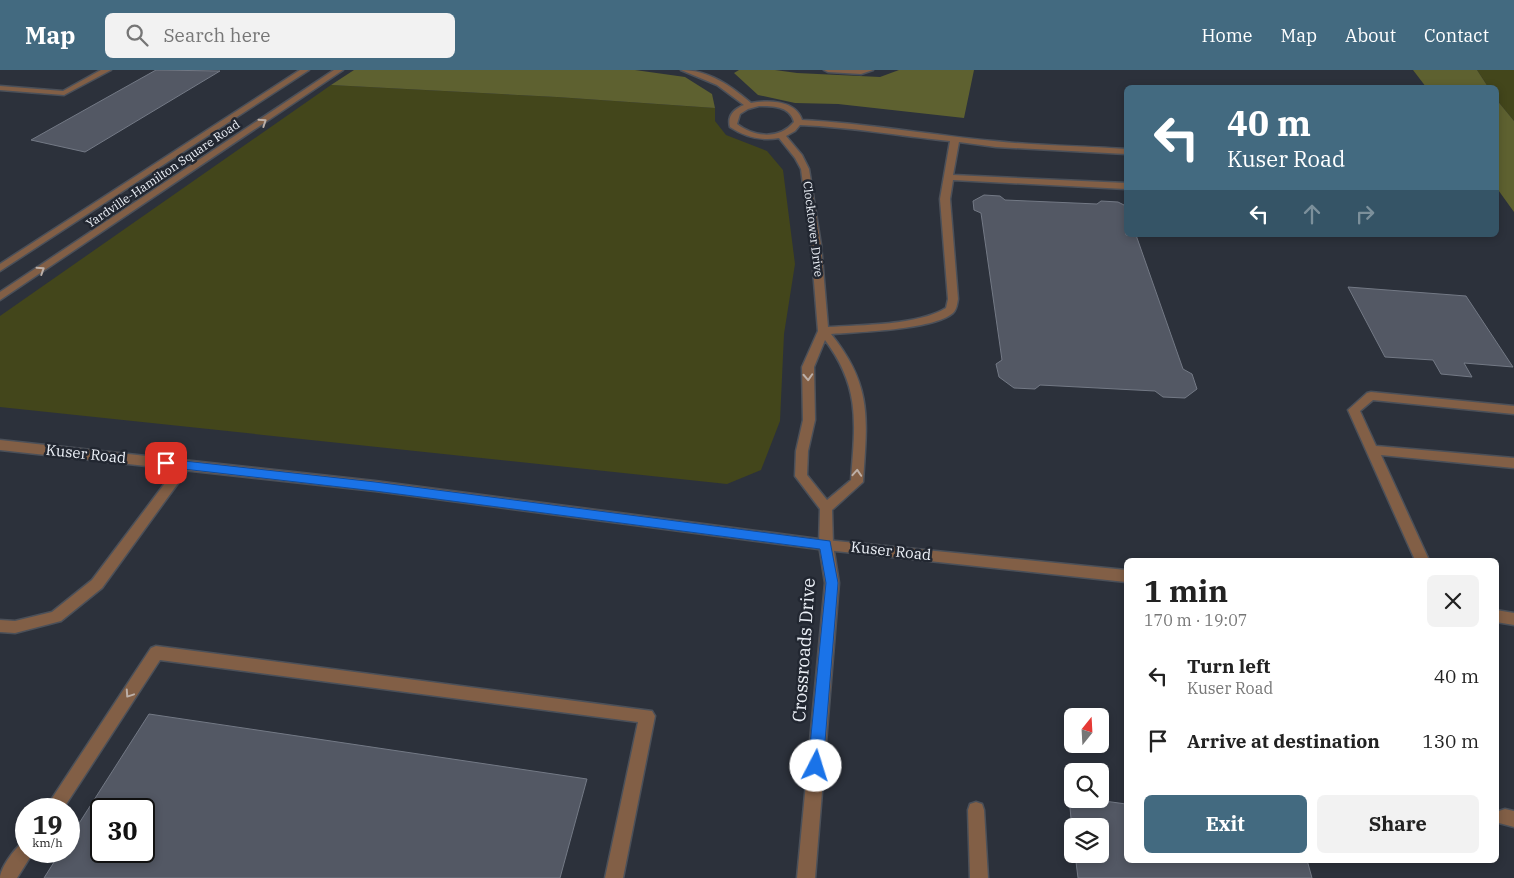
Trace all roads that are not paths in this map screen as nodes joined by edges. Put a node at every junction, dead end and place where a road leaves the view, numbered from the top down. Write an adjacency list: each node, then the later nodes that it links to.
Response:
1 (107, 70): 9 (street)
2 (304, 70): 17 (street, Yardville-Hamilton Square Road)
3 (339, 70): 18 (street, Yardville-Hamilton Square Road, one-way to 3)
4 (685, 70): 8 (street)
5 (715, 70): 8 (street)
6 (828, 70): 7 (street)
7 (869, 70)
8 (706, 75): 10 (street)
9 (0, 88)
10 (749, 106): 11 (street); 12 (street)
11 (798, 122): 12 (street); 13 (street)
12 (781, 135): 19 (street, Clocktower Drive)
13 (955, 139): 14 (street); 15 (street)
14 (1124, 150)
15 (949, 177): 16 (street); 19 (street)
16 (1124, 186)
17 (0, 268)
18 (0, 297)
19 (823, 331): 25 (street, Clocktower Drive, one-way to 25); 25 (street, one-way to 19)
20 (1514, 410): 22 (street)
21 (3, 446): 24 (street, Kuser Road)
22 (1372, 450): 23 (street); 27 (street)
23 (1514, 462)
24 (185, 465): 26 (street, Kuser Road); 31 (street)
25 (826, 508): 26 (street)
26 (826, 545): 28 (street, Kuser Road); 37 (street, Crossroads Drive)
27 (1421, 558)
28 (1124, 576)
29 (1499, 616): 30 (street)
30 (1514, 619)
31 (0, 626)
32 (60, 798): 36 (street, one-way to 32)
33 (976, 810): 38 (street)
34 (17, 863): 35 (street)
35 (7, 878)
36 (614, 878)
37 (806, 878)
38 (978, 878)

